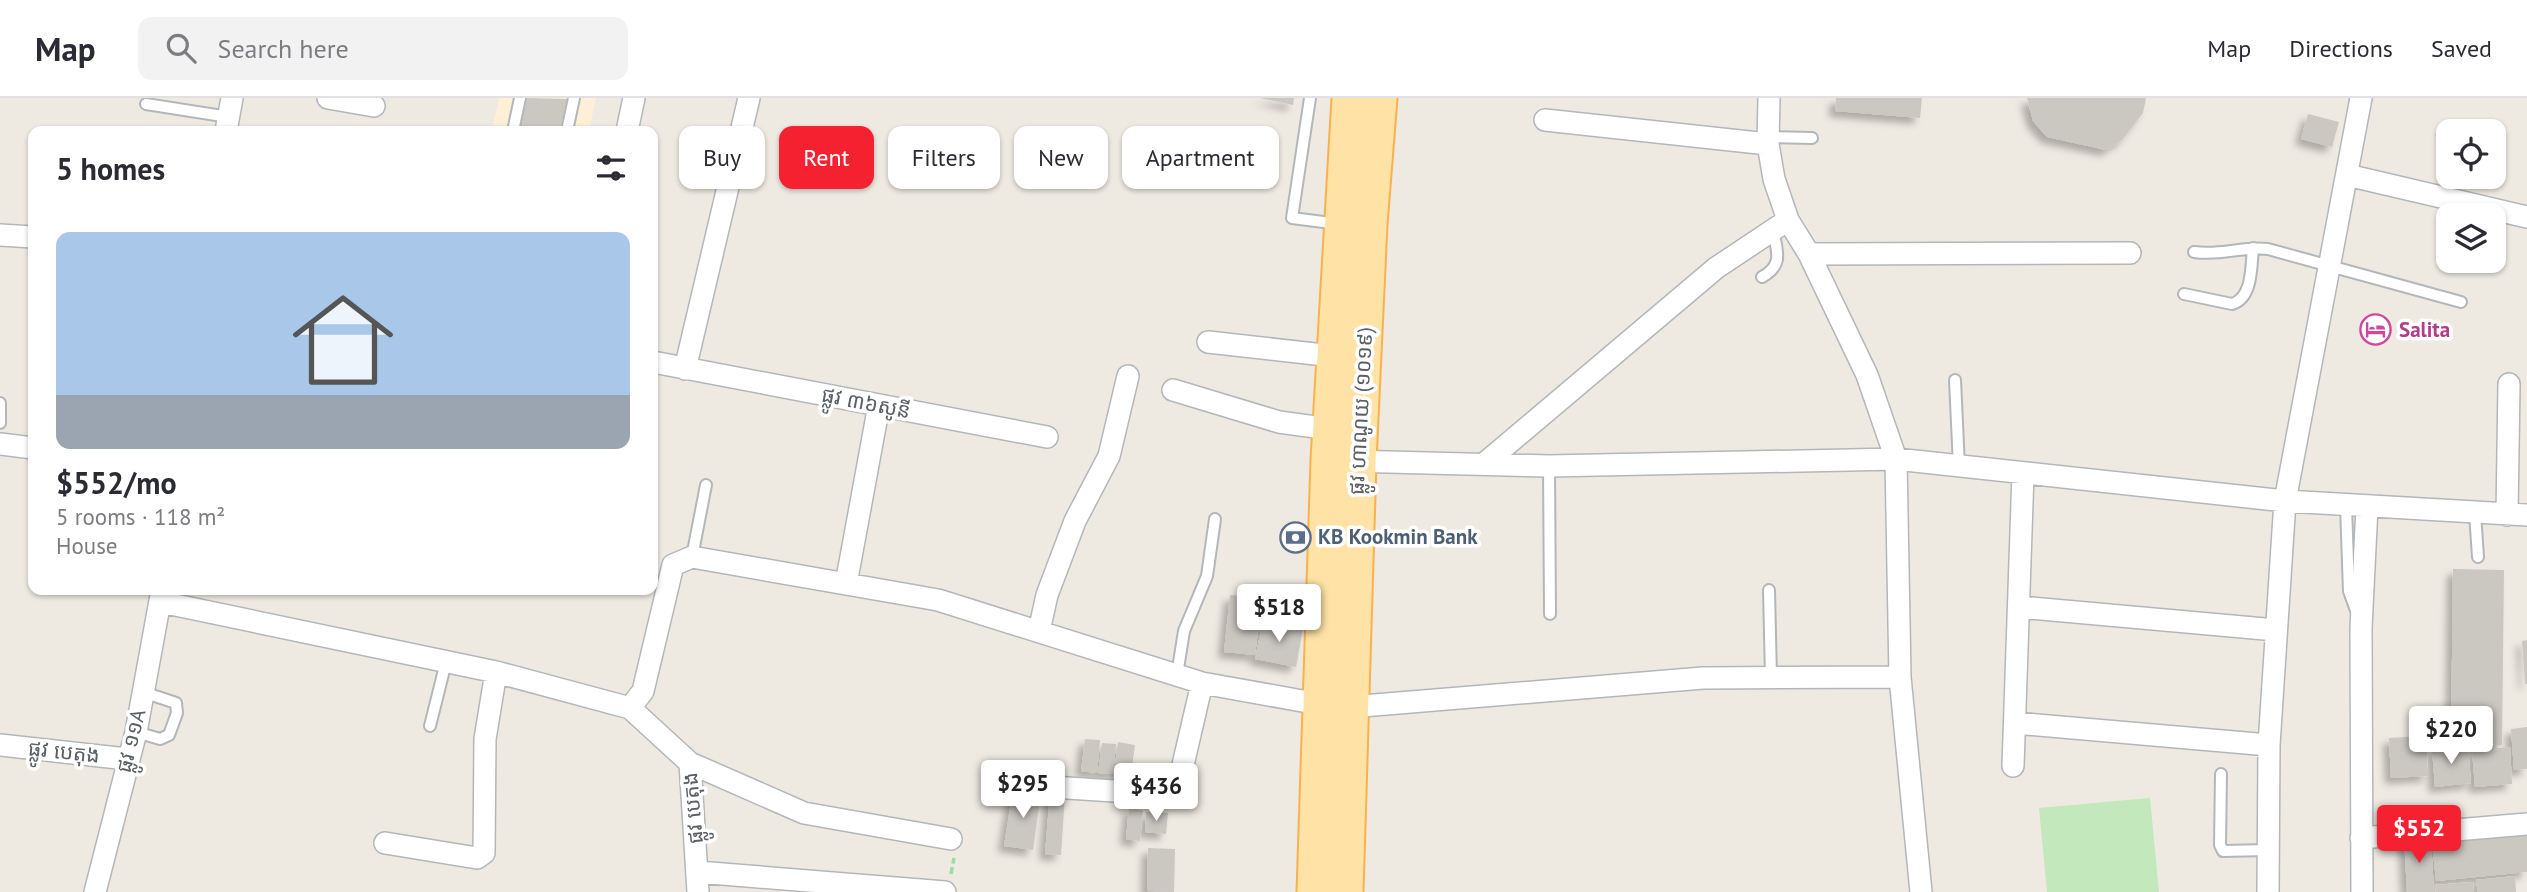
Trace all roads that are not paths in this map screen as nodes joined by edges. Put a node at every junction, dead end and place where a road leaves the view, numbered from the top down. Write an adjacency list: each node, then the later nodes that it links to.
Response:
1 (328, 98): 12 (street)
2 (520, 98): 15 (lane)
3 (574, 98): 16 (lane)
4 (634, 98): 17 (street)
5 (749, 98): 37 (street)
6 (1310, 98): 22 (lane)
7 (1349, 98): 22 (main road, ផ្លូវ ហាណូយ (១០១៩))
8 (1380, 98): 48 (main road, ផ្លូវ ហាណូយ (១០១៩))
9 (1769, 98): 19 (street)
10 (2361, 98): 20 (street)
11 (146, 104): 13 (lane)
12 (374, 106)
13 (229, 116)
14 (1545, 120): 19 (street)
15 (514, 126)
16 (568, 126)
17 (628, 126)
18 (1812, 138): 19 (lane)
19 (1768, 141): 23 (street)
20 (2347, 175): 21 (street); 30 (street)
21 (2527, 217)
22 (1340, 225): 35 (main road, ផ្លូវ ហាណូយ (១០១៩))
23 (1780, 225): 29 (street); 31 (lane); 50 (street)
24 (0, 235): 25 (street)
25 (28, 237)
26 (2253, 248): 27 (lane); 30 (lane); 32 (lane)
27 (2194, 252)
28 (2130, 253): 29 (street)
29 (1809, 254): 49 (street)
30 (2330, 265): 33 (lane); 55 (street)
31 (1762, 276)
32 (2184, 294)
33 (2461, 302)
34 (1208, 342): 35 (street)
35 (1333, 356): 48 (main road, ផ្លូវ ហាណូយ (១០១៩))
36 (658, 363): 37 (street, ផ្លូវ ៣៦សូនី)
37 (685, 369): 43 (street, ផ្លូវ ៣៦សូនី)
38 (1128, 376): 70 (street)
39 (1955, 380): 52 (lane)
40 (2509, 384): 59 (street)
41 (1173, 390): 48 (street)
42 (0, 404): 44 (lane)
43 (879, 405): 45 (street, ផ្លូវ ៣៦សូនី); 63 (street)
44 (0, 423)
45 (1047, 437)
46 (0, 444): 47 (street)
47 (28, 447)
48 (1339, 450): 50 (street); 78 (main road, ផ្លូវ ហាណូយ (១០១៩))
49 (1896, 459): 51 (street); 52 (street); 74 (street)
50 (1484, 464): 51 (street)
51 (1549, 466): 67 (lane)
52 (1959, 467): 53 (street)
53 (2023, 473): 55 (street); 66 (street)
54 (706, 485): 61 (lane)
55 (2286, 501): 56 (street); 69 (street)
56 (2346, 506): 57 (street); 68 (lane)
57 (2367, 507): 58 (street); 68 (street)
58 (2474, 513): 59 (street); 62 (lane)
59 (2517, 515)
60 (1215, 519): 73 (lane)
61 (692, 557): 63 (street); 79 (street)
62 (2478, 557)
63 (846, 584): 70 (street)
64 (1769, 590): 75 (lane)
65 (162, 596): 71 (street); 77 (street, ផ្លូវ ១១A)
66 (2019, 607): 69 (street); 80 (street)
67 (1550, 614)
68 (2361, 628): 91 (street)
69 (2276, 629): 84 (street)
70 (1039, 631): 73 (street)
71 (446, 662): 72 (street); 81 (lane)
72 (496, 672): 79 (street); 93 (street)
73 (1177, 675): 76 (street)
74 (1900, 677): 75 (street); 100 (street)
75 (1771, 678): 78 (street)
76 (1202, 683): 78 (street); 89 (street)
77 (143, 692): 82 (street, ផ្លូវ ១១A); 82 (lane)
78 (1334, 705): 98 (main road, ផ្លូវ ហាណូយ (១០១៩)); 99 (main road, ផ្លូវ ហាណូយ (១០១៩))
79 (631, 708): 86 (street, ផ្លូវ បេតុង)
80 (2015, 723): 84 (street); 87 (street)
81 (430, 726)
82 (136, 732): 85 (street, ផ្លូវ ១១A)
83 (0, 745): 85 (street, ផ្លូវ បេតុង)
84 (2269, 745): 94 (street)
85 (127, 759): 96 (street, ផ្លូវ ១១A)
86 (690, 763): 92 (street); 95 (street, ផ្លូវ បេតុង)
87 (2013, 766)
88 (2221, 774): 94 (lane)
89 (1021, 785)
90 (2527, 824): 91 (street)
91 (2361, 838): 102 (street)
92 (951, 839)
93 (385, 843)
94 (2268, 850): 101 (street)
95 (698, 882): 97 (street)
96 (95, 892)
97 (945, 892)
98 (1314, 892)
99 (1346, 892)
100 (1921, 892)
101 (2268, 892)
102 (2362, 892)

